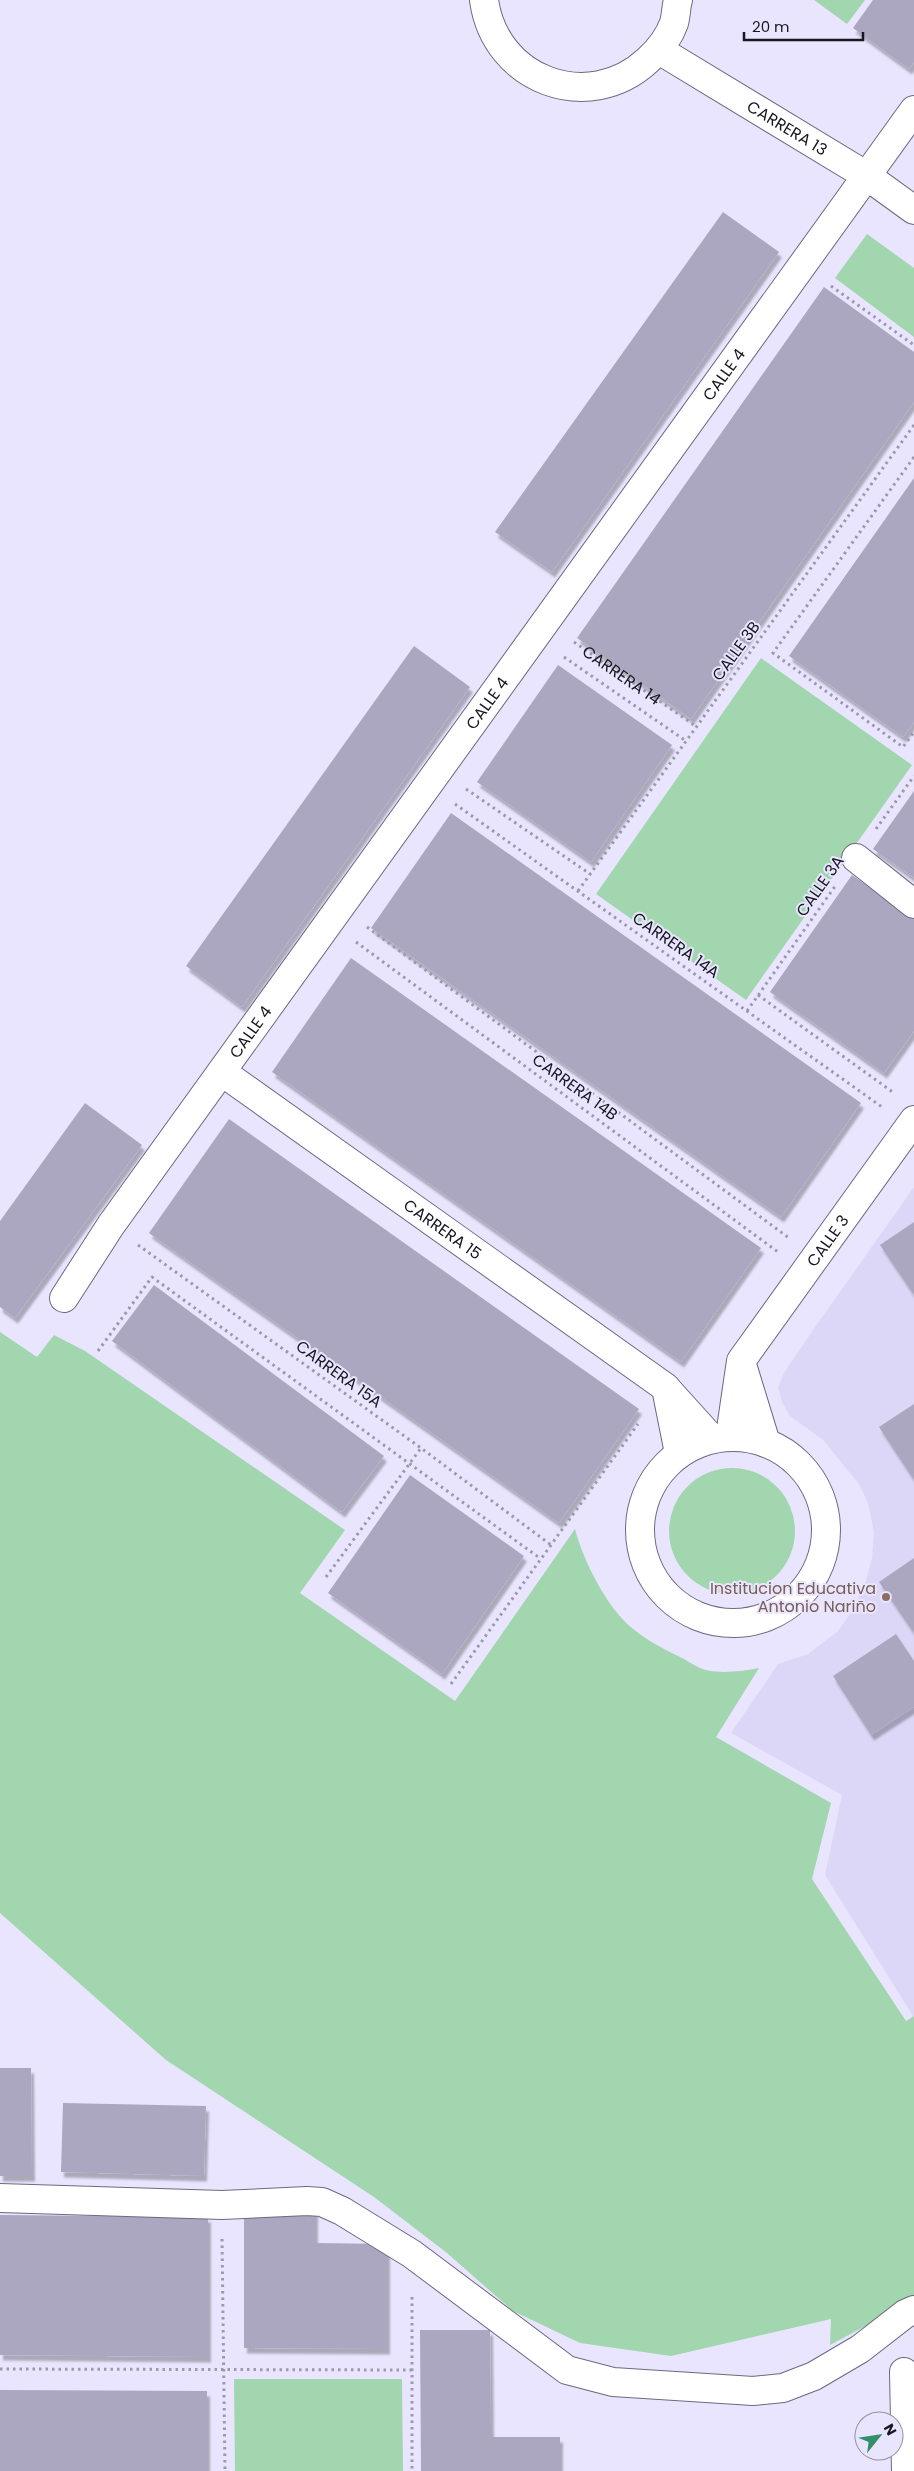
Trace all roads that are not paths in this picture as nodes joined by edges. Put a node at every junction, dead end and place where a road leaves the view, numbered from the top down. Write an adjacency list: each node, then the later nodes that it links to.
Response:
1 (484, 0): 3 (street)
2 (678, 0): 3 (street)
3 (659, 50): 5 (street, CARRERA 13)
4 (914, 110): 5 (street, CALLE 4)
5 (866, 176): 6 (street, CARRERA 13); 9 (street, CALLE 4)
6 (914, 210)
7 (856, 858): 8 (street)
8 (914, 904)
9 (222, 1072): 11 (street, CALLE 4); 13 (street, CARRERA 15)
10 (912, 1123): 12 (street, CALLE 3)
11 (64, 1298)
12 (740, 1361): 14 (street, CALLE 3); 15 (street)
13 (665, 1387): 14 (street, CARRERA 15); 16 (street)
14 (721, 1438): 15 (street); 16 (street)
15 (766, 1443): 16 (street)
16 (679, 1453)
17 (0, 2198): 18 (street)
18 (914, 2310)
19 (904, 2372): 20 (street)
20 (906, 2471)

